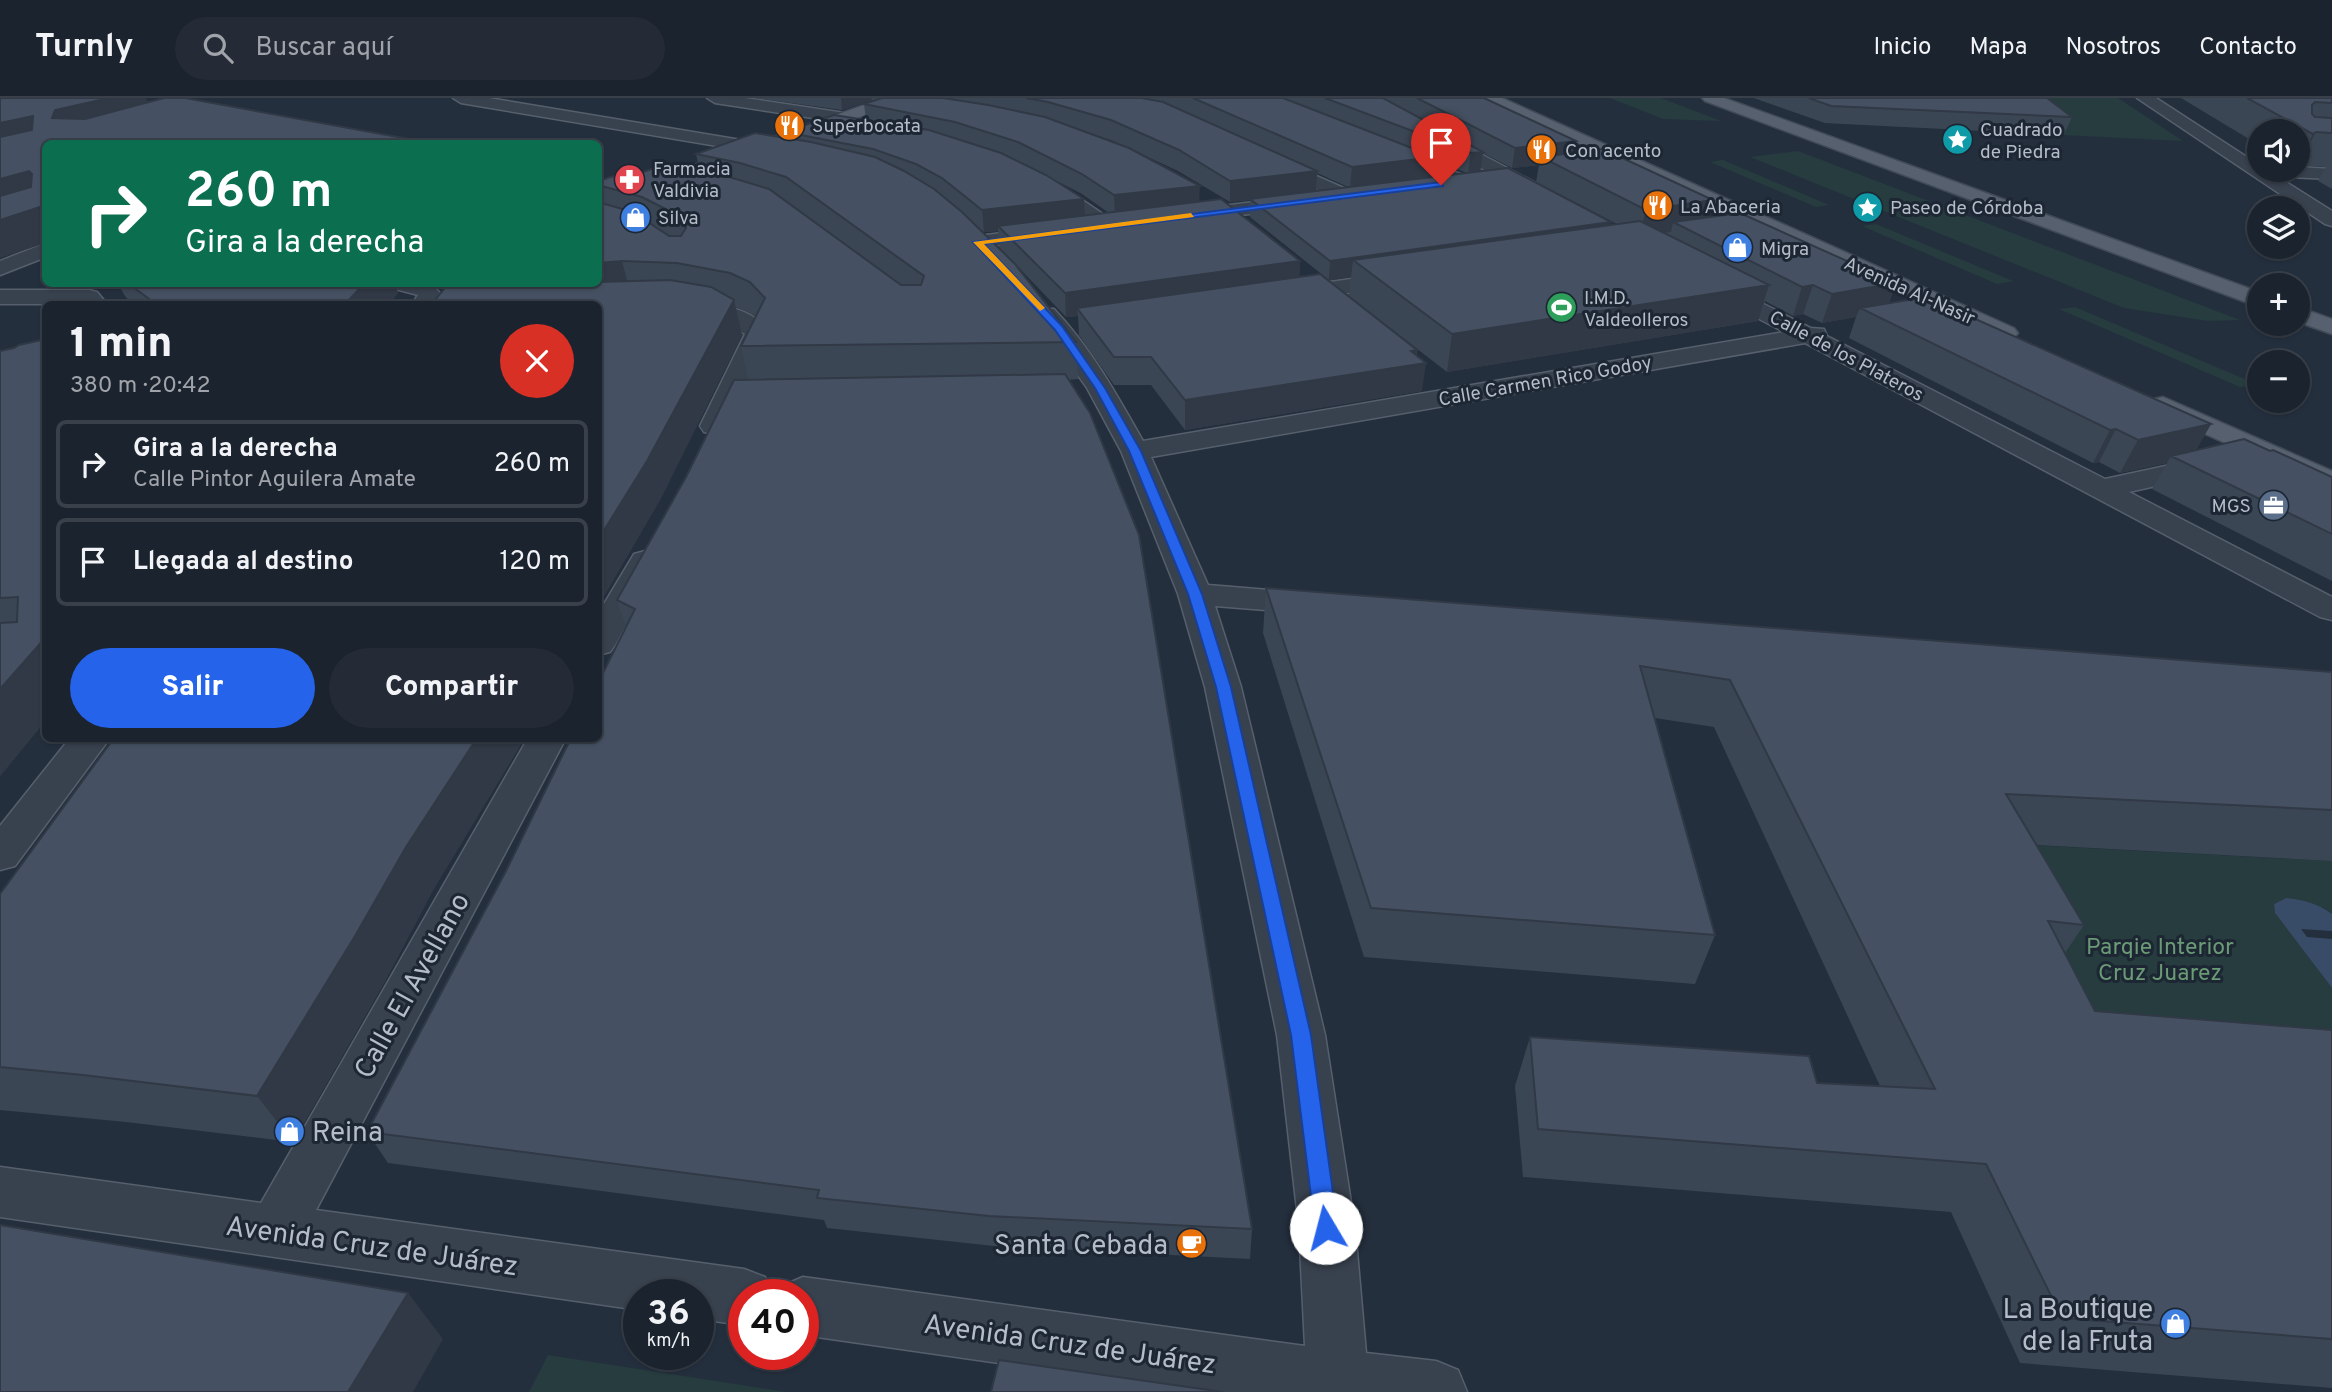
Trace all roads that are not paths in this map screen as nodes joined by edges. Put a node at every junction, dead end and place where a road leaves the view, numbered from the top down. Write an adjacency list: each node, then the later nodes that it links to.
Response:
1 (461, 98): 14 (street)
2 (715, 98): 10 (street)
3 (1489, 98): 17 (main road, Avenida Al-Nasir)
4 (1710, 98): 45 (main road)
5 (2145, 98): 34 (street)
6 (897, 99): 9 (street); 10 (main road)
7 (1367, 101): 8 (street); 23 (street)
8 (1398, 101)
9 (920, 104)
10 (845, 118): 11 (main road)
11 (826, 124): 12 (street); 14 (main road)
12 (861, 130)
13 (1370, 144): 24 (street)
14 (755, 150): 16 (street); 25 (main road)
15 (1256, 154): 31 (street)
16 (784, 158)
17 (1628, 162): 18 (street); 35 (main road, Avenida Al-Nasir)
18 (1590, 166)
19 (1023, 171): 38 (street)
20 (1536, 173): 23 (street)
21 (2310, 173): 22 (street)
22 (2332, 174)
23 (1509, 176): 24 (street); 32 (street)
24 (1464, 182): 26 (street)
25 (660, 183): 28 (street); 29 (main road)
26 (1425, 187)
27 (602, 192): 29 (street)
28 (702, 192)
29 (625, 196): 30 (main road)
30 (602, 205)
31 (1216, 205): 33 (street); 36 (street)
32 (1567, 208)
33 (1160, 219)
34 (2332, 220)
35 (1770, 226): 37 (street); 51 (main road, Avenida Al-Nasir)
36 (1244, 227)
37 (1730, 232)
38 (979, 243)
39 (42, 251): 40 (street)
40 (0, 269)
41 (1304, 274): 44 (street)
42 (1418, 276): 44 (street)
43 (1698, 277): 59 (street, Calle de los Plateros)
44 (1323, 290): 48 (street); 52 (street)
45 (2247, 296)
46 (0, 297): 47 (street)
47 (99, 297)
48 (1270, 298)
49 (1032, 299): 57 (street)
50 (602, 307): 62 (street)
51 (1955, 310): 53 (street); 60 (main road, Avenida Al-Nasir)
52 (1350, 312)
53 (1917, 316)
54 (2310, 319): 56 (main road)
55 (1085, 324): 57 (street)
56 (2332, 327)
57 (1059, 328): 66 (street)
58 (1850, 328): 59 (street, Calle Carmen Rico Godoy)
59 (1809, 335): 65 (street, Calle Carmen Rico Godoy); 70 (street, Calle de los Plateros)
60 (2030, 344)
61 (1429, 374): 65 (street)
62 (730, 394): 63 (street); 68 (street)
63 (758, 394)
64 (2142, 395): 67 (main road)
65 (1456, 396): 66 (street, Calle Carmen Rico Godoy)
66 (1135, 451): 72 (street)
67 (2266, 452): 69 (main road); 70 (street)
68 (700, 454)
69 (2332, 482)
70 (2101, 489): 74 (street, Calle de los Plateros)
71 (657, 538): 75 (street)
72 (1195, 594): 73 (street); 83 (street)
73 (1352, 607)
74 (2332, 610)
75 (602, 638)
76 (88, 742): 78 (street)
77 (545, 742): 80 (street, Calle El Avellano)
78 (0, 855)
79 (0, 1192): 80 (street, Avenida Cruz de Juárez)
80 (275, 1231): 81 (street, Avenida Cruz de Juárez)
81 (728, 1295)
82 (819, 1308): 83 (street, Avenida Cruz de Juárez)
83 (1338, 1386): 84 (street, Avenida Cruz de Juárez)
84 (1436, 1392)

